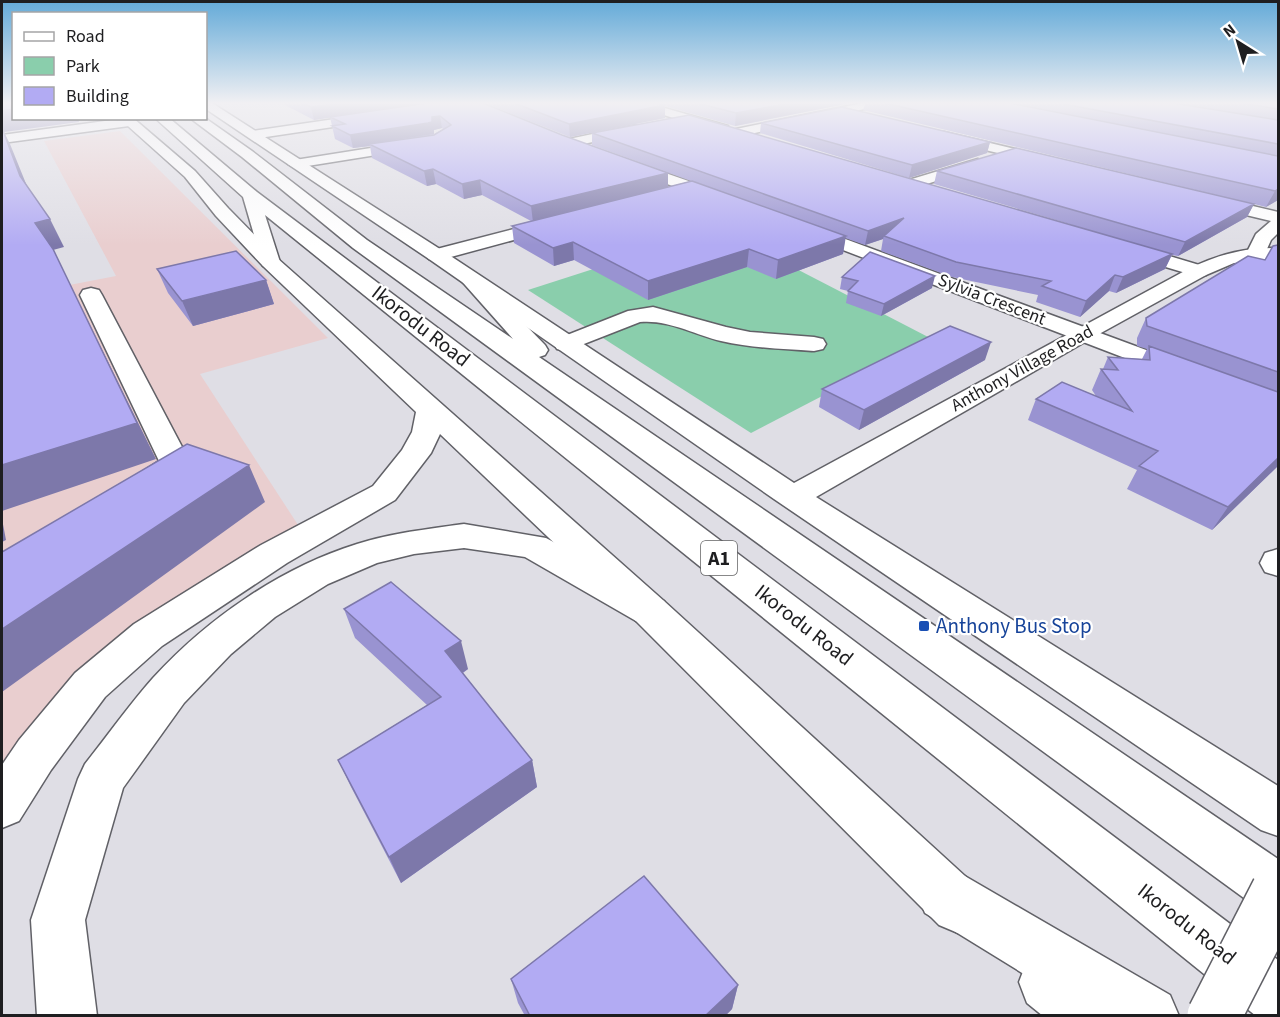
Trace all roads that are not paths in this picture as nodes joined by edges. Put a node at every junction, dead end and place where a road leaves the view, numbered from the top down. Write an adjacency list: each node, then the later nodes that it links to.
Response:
1 (167, 150): 25 (main road)
2 (184, 150): 13 (main road, Ikorodu Road / A1)
3 (242, 150): 33 (main road, Ikorodu Road / A1)
4 (275, 150): 10 (main road)
5 (378, 150): 10 (main road)
6 (590, 150): 12 (main road)
7 (1005, 150): 9 (main road)
8 (1016, 150): 9 (main road)
9 (1011, 152): 11 (main road); 14 (main road)
10 (295, 164): 24 (main road)
11 (1057, 164)
12 (694, 188): 15 (main road); 17 (main road)
13 (251, 195): 25 (main road); 42 (main road, Ikorodu Road / A1)
14 (942, 195)
15 (660, 196)
16 (1197, 197): 18 (main road)
17 (738, 204)
18 (1278, 217)
19 (571, 220): 24 (main road)
20 (782, 220): 29 (main road, Sylvia Crescent)
21 (1278, 224): 23 (main road, Anthony Village Road)
22 (1110, 244): 26 (main road)
23 (1267, 254): 26 (main road, Anthony Village Road)
24 (436, 255): 27 (main road)
25 (270, 262): 34 (main road)
26 (1199, 271): 29 (main road, Anthony Village Road)
27 (468, 277): 30 (main road); 33 (main road)
28 (91, 295): 36 (main road)
29 (1082, 334): 32 (main road, Sylvia Crescent); 35 (main road, Anthony Village Road)
30 (566, 344): 31 (main road); 35 (main road)
31 (814, 344)
32 (1202, 380)
33 (592, 407): 40 (main road, Ikorodu Road / A1)
34 (431, 409): 37 (main road); 38 (main road)
35 (793, 497): 39 (main road)
36 (120, 501)
37 (650, 611): 41 (main road); 43 (main road)
38 (2, 805)
39 (1278, 813)
40 (1278, 890): 46 (main road, bridge)
41 (944, 894): 44 (main road); 45 (main road)
42 (1278, 996)
43 (67, 1016)
44 (1089, 1016)
45 (1149, 1016)
46 (1214, 1016)

